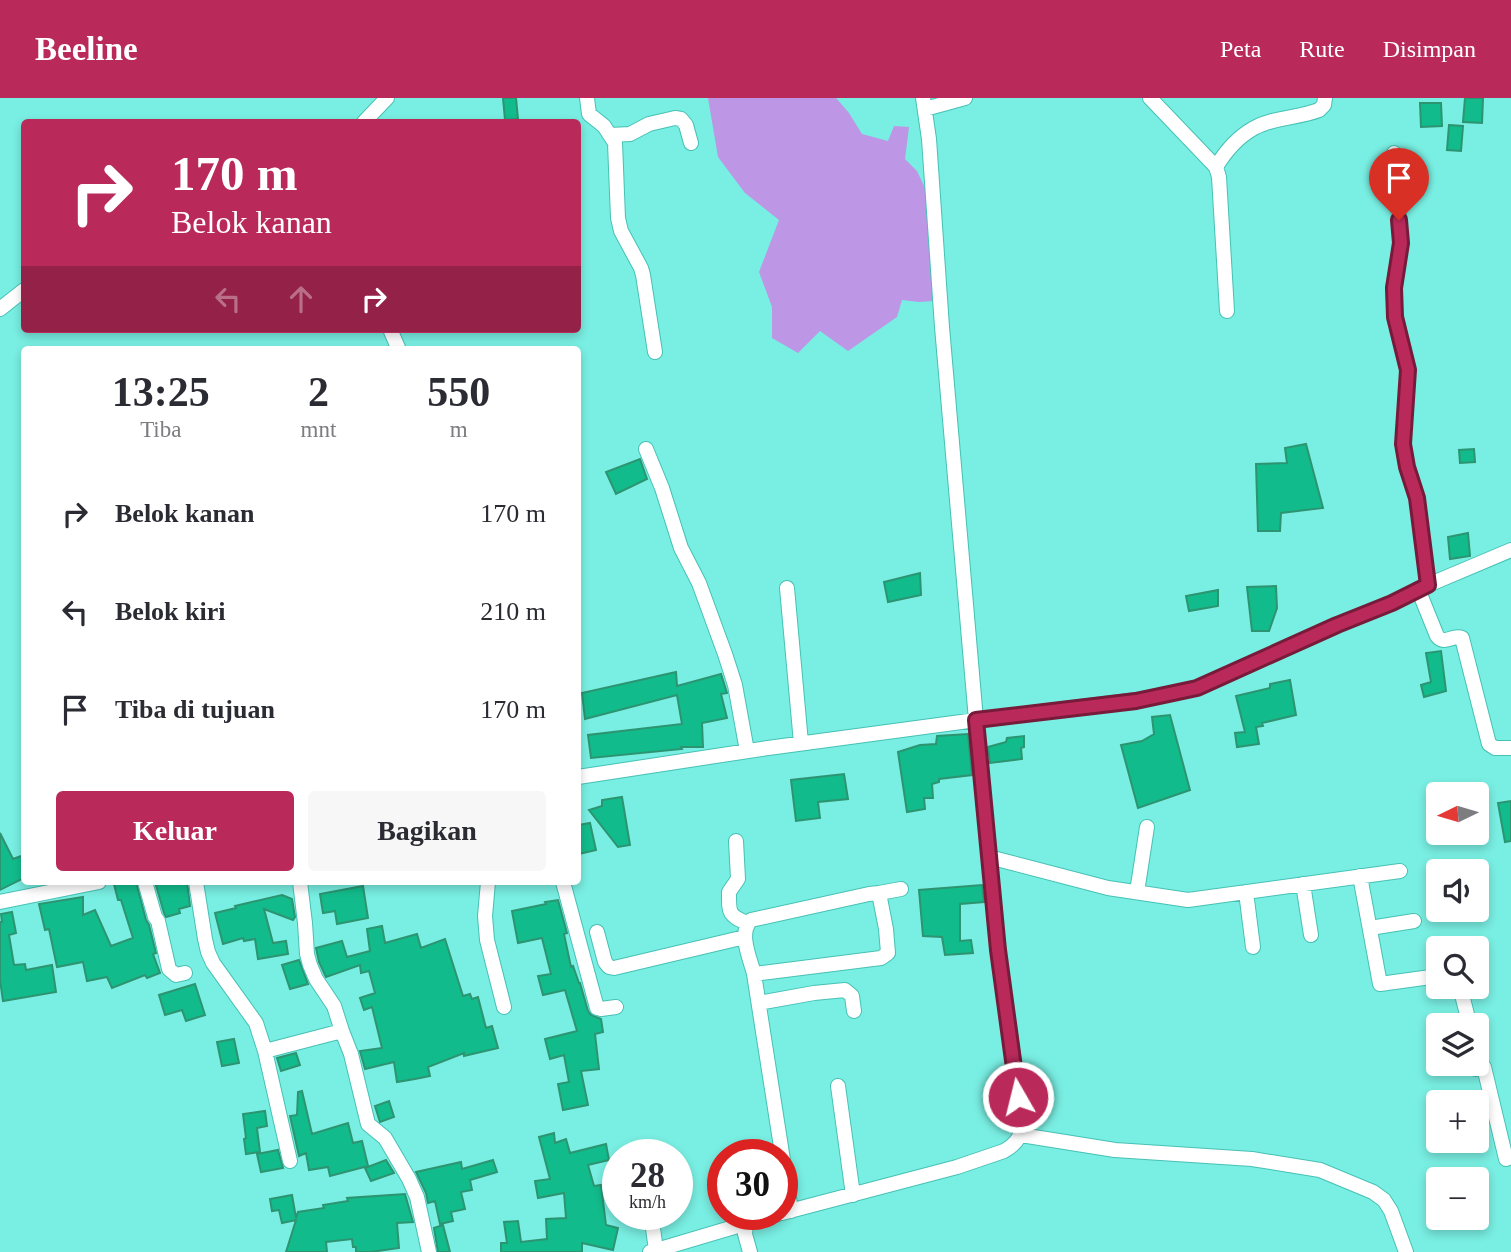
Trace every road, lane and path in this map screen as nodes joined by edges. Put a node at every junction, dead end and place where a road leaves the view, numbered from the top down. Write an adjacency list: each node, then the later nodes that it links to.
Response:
1 (387, 98): 7 (street)
2 (587, 98): 8 (street)
3 (965, 98): 6 (street)
4 (1150, 98): 11 (street)
5 (1325, 98): 11 (street)
6 (924, 103): 20 (street)
7 (367, 119)
8 (610, 135): 9 (street); 15 (street)
9 (691, 144)
10 (1394, 153): 18 (street)
11 (1216, 167): 14 (street)
12 (21, 292): 13 (street)
13 (0, 309)
14 (1227, 311)
15 (654, 352)
16 (646, 449): 23 (street)
17 (1511, 550): 18 (street)
18 (1423, 587): 20 (street); 22 (street)
19 (787, 588): 21 (street)
20 (976, 720): 21 (street); 27 (street)
21 (801, 743): 23 (street)
22 (1511, 748)
23 (747, 751): 24 (street)
24 (581, 777)
25 (1147, 827): 38 (street)
26 (736, 841): 44 (street)
27 (989, 857): 38 (street); 59 (street)
28 (1401, 871): 29 (street)
29 (1360, 876): 30 (street); 43 (street)
30 (1303, 884): 39 (street); 46 (street)
31 (84, 885): 41 (street)
32 (146, 885): 48 (street)
33 (197, 885): 56 (street)
34 (300, 885): 55 (street)
35 (488, 885): 52 (street)
36 (564, 885): 53 (street)
37 (901, 889): 40 (street)
38 (1137, 892): 39 (street)
39 (1245, 892): 47 (street)
40 (880, 893): 44 (street); 49 (street)
41 (0, 902)
42 (1414, 920): 43 (street)
43 (1370, 928): 50 (street)
44 (746, 930): 45 (street); 49 (street)
45 (597, 932)
46 (1311, 935)
47 (1253, 947)
48 (186, 973)
49 (754, 974): 51 (street)
50 (1426, 978)
51 (759, 1003): 54 (street); 60 (street)
52 (504, 1007)
53 (616, 1007)
54 (853, 1011)
55 (342, 1031): 56 (street); 70 (street)
56 (265, 1051): 63 (street)
57 (1486, 1076): 61 (street)
58 (838, 1086): 64 (street)
59 (1021, 1135): 64 (street); 72 (street)
60 (775, 1139)
61 (1506, 1139): 62 (street)
62 (1511, 1157)
63 (290, 1161)
64 (853, 1195): 65 (street)
65 (798, 1209)
66 (652, 1230): 69 (street)
67 (725, 1230): 69 (street)
68 (745, 1230): 71 (street)
69 (653, 1251)
70 (429, 1252)
71 (750, 1252)
72 (1406, 1252)

